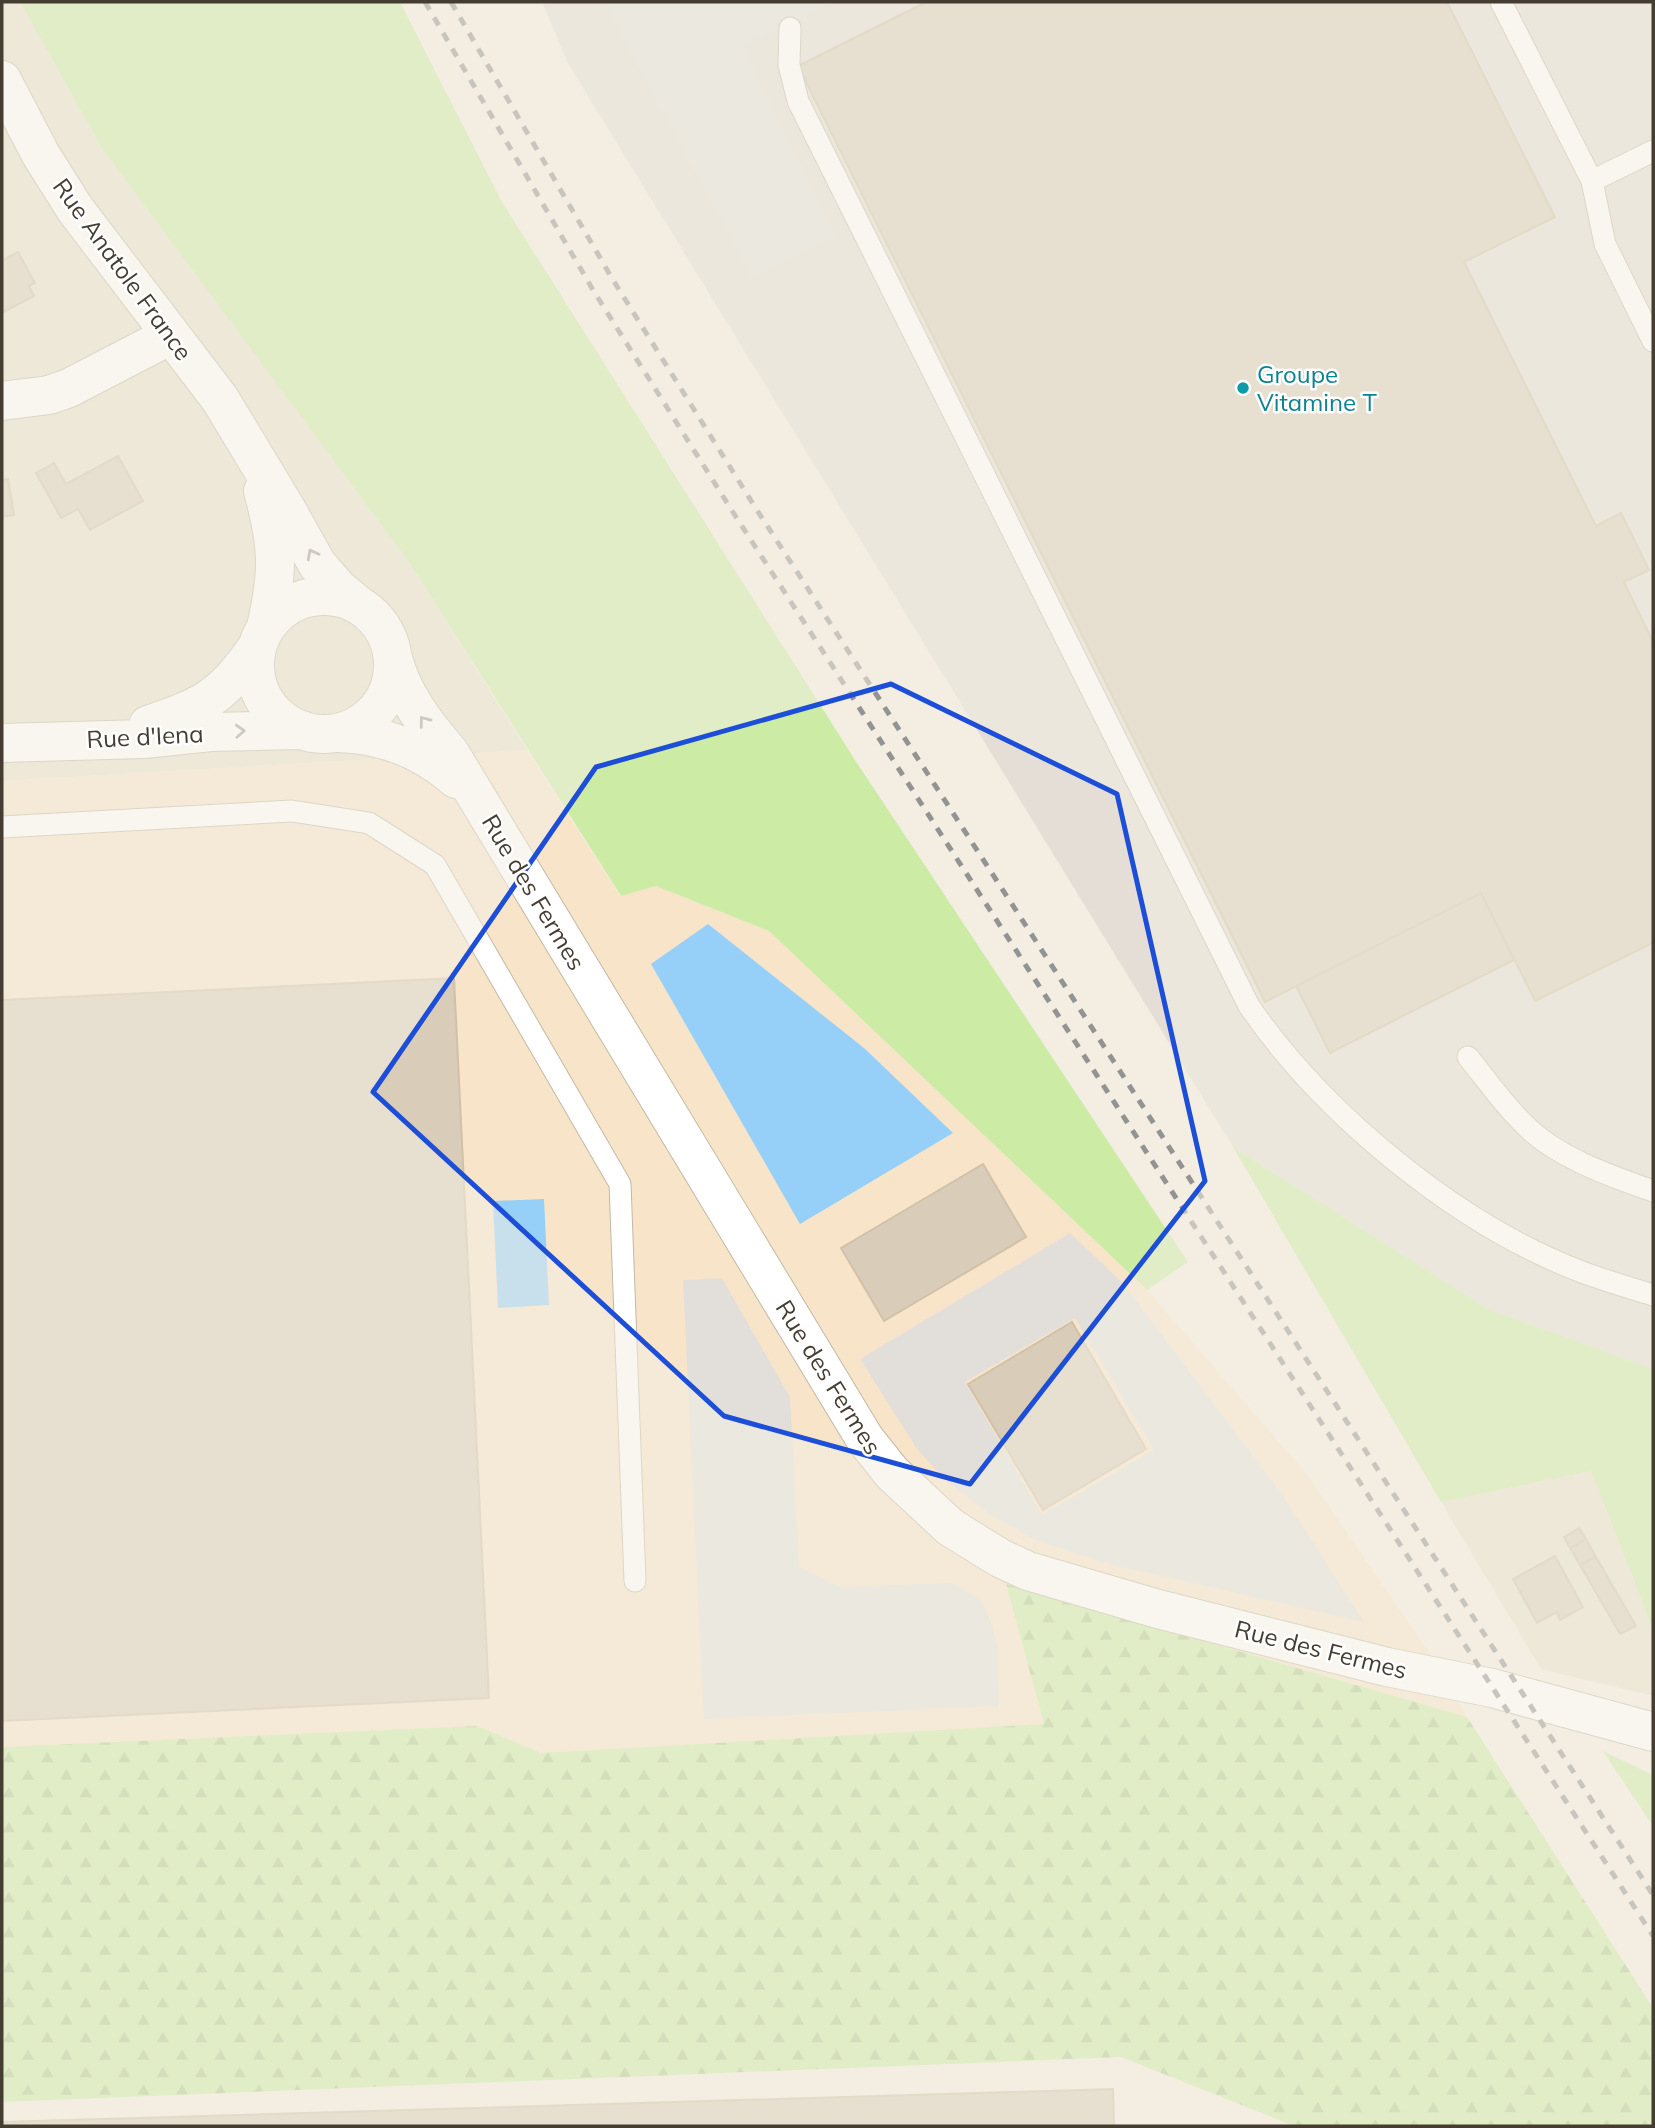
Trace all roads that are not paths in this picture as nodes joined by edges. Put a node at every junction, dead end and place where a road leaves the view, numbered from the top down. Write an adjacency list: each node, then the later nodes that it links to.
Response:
1 (1501, 2): 5 (lane)
2 (790, 28): 20 (lane)
3 (2, 80): 6 (street, Rue Anatole France)
4 (1653, 151): 5 (lane)
5 (1592, 181): 7 (lane)
6 (171, 335): 8 (street); 9 (street, Rue Anatole France)
7 (1653, 341)
8 (2, 401)
9 (251, 452): 10 (street, Rue Anatole France, one-way to 9); 11 (street, Rue Anatole France)
10 (357, 604): 11 (street); 12 (street)
11 (262, 637): 13 (street); 14 (street, Rue d'Iena)
12 (393, 658): 13 (street); 16 (street, Rue des Fermes, one-way to 12)
13 (319, 731): 14 (street, Rue d'Iena, one-way to 13); 16 (street, Rue des Fermes)
14 (75, 739): 15 (street)
15 (2, 743)
16 (476, 797): 22 (street, Rue des Fermes)
17 (2, 827): 21 (lane)
18 (1468, 1058): 19 (lane)
19 (1653, 1191)
20 (1653, 1295)
21 (635, 1581)
22 (1653, 1732)

